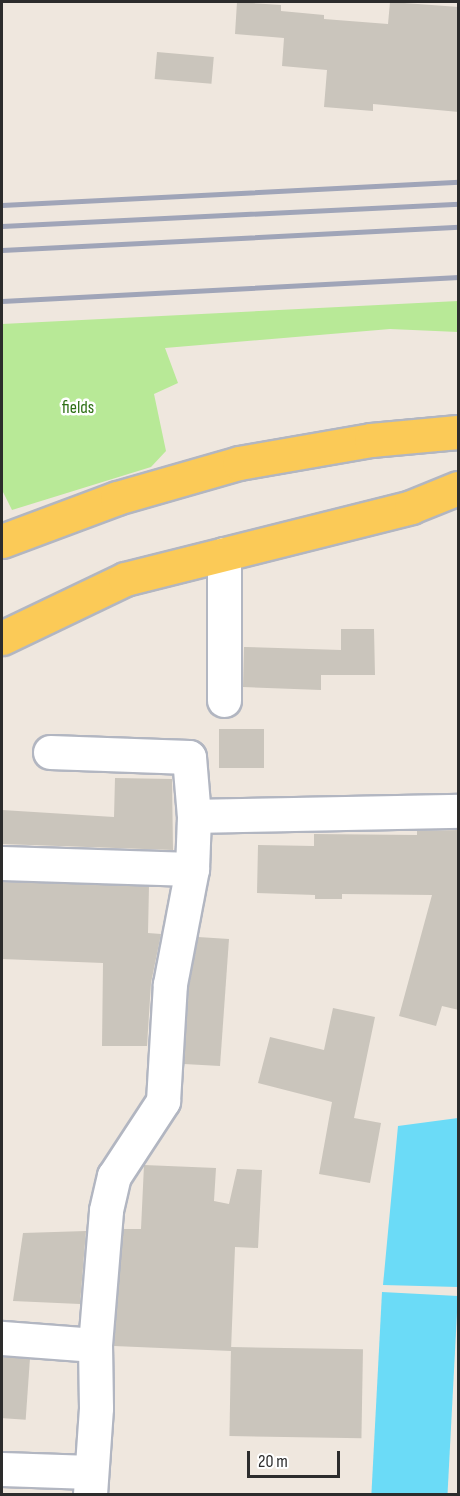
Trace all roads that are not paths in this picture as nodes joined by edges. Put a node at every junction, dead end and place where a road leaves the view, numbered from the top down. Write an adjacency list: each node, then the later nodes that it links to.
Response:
1 (459, 432): 3 (main road)
2 (459, 488): 4 (main road)
3 (2, 541)
4 (224, 555): 5 (main road); 6 (street)
5 (2, 638)
6 (224, 700)
7 (50, 752): 9 (street)
8 (459, 811): 9 (street)
9 (194, 816): 11 (street)
10 (2, 862): 11 (street)
11 (192, 869): 13 (street)
12 (2, 1338): 13 (street)
13 (95, 1345): 15 (street)
14 (2, 1469): 15 (street)
15 (90, 1483)

